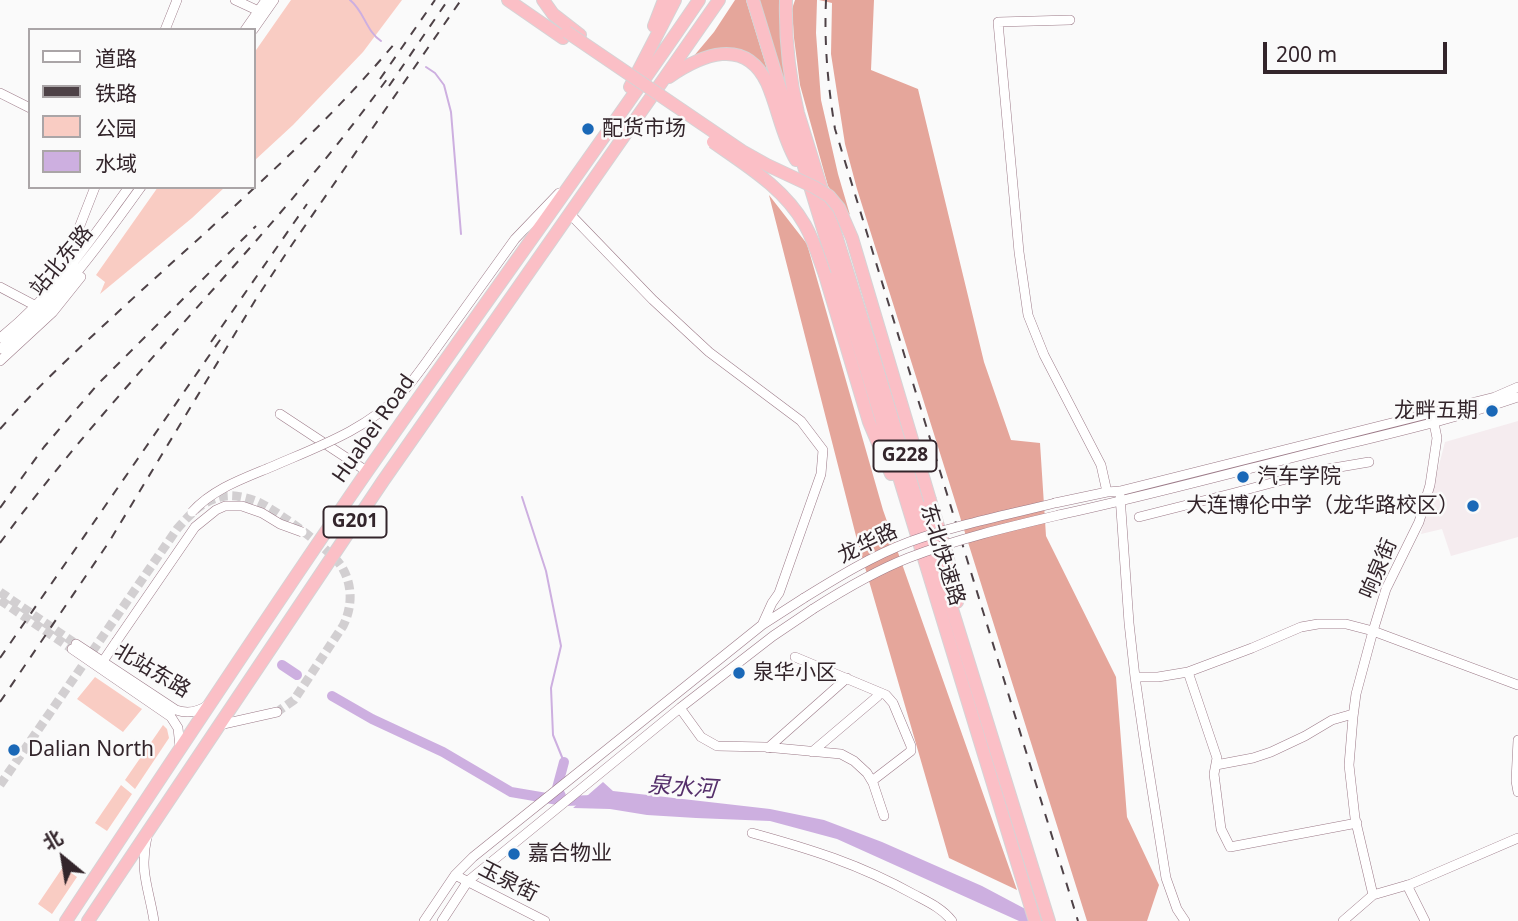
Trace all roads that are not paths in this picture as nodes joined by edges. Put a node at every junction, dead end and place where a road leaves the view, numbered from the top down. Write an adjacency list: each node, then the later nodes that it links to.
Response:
1 (177, 0): 16 (street)
2 (235, 0): 14 (street)
3 (266, 0): 14 (street)
4 (274, 0): 14 (street)
5 (508, 0): 19 (highway)
6 (521, 0): 19 (highway)
7 (543, 0): 19 (highway)
8 (664, 0): 20 (highway)
9 (675, 0): 20 (highway)
10 (698, 0): 24 (highway, Huabei Road / G201)
11 (719, 0): 21 (highway, Huabei Road / G201)
12 (753, 0): 26 (highway, 东北快速路 / G228)
13 (786, 0): 56 (highway, 东北快速路 / G228)
14 (262, 12): 17 (street); 18 (street)
15 (1070, 20): 46 (street)
16 (166, 28)
17 (247, 28)
18 (254, 28)
19 (567, 33): 50 (highway, bridge); 56 (highway, bridge)
20 (642, 61): 24 (highway)
21 (656, 89): 26 (highway); 30 (highway, Huabei Road / G201)
22 (0, 93): 23 (street)
23 (28, 107)
24 (608, 131): 25 (highway, Huabei Road / G201)
25 (570, 183): 44 (highway, Huabei Road / G201); 49 (street, bridge)
26 (808, 183): 50 (highway, 东北快速路 / G228)
27 (94, 189): 32 (street)
28 (128, 189): 34 (street, 站北东路)
29 (140, 189): 31 (street, 站北东路)
30 (570, 214): 53 (street); 68 (highway, Huabei Road / G201)
31 (112, 228): 36 (street, 站北东路); 37 (street)
32 (68, 256)
33 (0, 287): 34 (street)
34 (37, 306): 35 (street, 站北东路)
35 (0, 338)
36 (0, 349)
37 (0, 360)
38 (1518, 387): 41 (street, 龙华路)
39 (1518, 397): 41 (street, 龙华路)
40 (281, 414): 44 (street)
41 (1433, 417): 43 (street, 龙华路); 54 (street, 响泉街)
42 (1369, 462): 47 (street)
43 (1227, 469): 45 (street, 龙华路); 47 (street); 48 (street, 龙华路)
44 (368, 472): 64 (highway, Huabei Road / G201)
45 (1120, 491): 46 (street, 龙华路); 48 (street)
46 (1107, 492): 53 (street, 龙华路, bridge)
47 (1234, 493): 51 (street)
48 (1120, 502): 60 (street); 65 (street, 龙华路, bridge)
49 (191, 512)
50 (910, 515): 92 (highway, 东北快速路 / G228)
51 (1139, 516)
52 (302, 532): 58 (street, bridge)
53 (762, 625): 81 (street, 龙华路)
54 (1373, 631): 59 (street); 62 (street, 响泉街); 67 (street)
55 (74, 646): 58 (street, 北站东路)
56 (965, 651): 93 (highway, 东北快速路 / G228)
57 (795, 657): 61 (street)
58 (101, 665): 64 (street, 北站东路); 71 (street, 北站东路)
59 (1188, 671): 60 (street); 73 (street)
60 (1135, 677): 94 (street)
61 (847, 678): 63 (street); 70 (street)
62 (1518, 685)
63 (879, 692): 72 (street); 74 (street)
64 (212, 702): 71 (highway, Huabei Road / G201)
65 (680, 708): 70 (street); 82 (street, 龙华路)
66 (277, 712): 68 (street)
67 (1353, 714): 73 (street); 77 (street)
68 (219, 725): 78 (highway, Huabei Road / G201)
69 (1518, 740): 75 (street)
70 (768, 748): 72 (street)
71 (179, 751): 85 (highway, Huabei Road / G201)
72 (812, 752): 74 (street)
73 (1216, 765): 77 (street)
74 (872, 782): 76 (street)
75 (1518, 792)
76 (884, 816)
77 (1357, 823): 84 (street)
78 (149, 831): 86 (highway, Huabei Road / G201); 87 (street)
79 (752, 833): 91 (street)
80 (1518, 838): 83 (street)
81 (455, 875): 82 (street, 玉泉街); 88 (street, 龙华路)
82 (468, 881): 89 (street, 龙华路); 90 (street, 玉泉街)
83 (1407, 885): 84 (street); 96 (street)
84 (1373, 895): 95 (street)
85 (66, 921)
86 (88, 921)
87 (155, 921)
88 (424, 921)
89 (443, 921)
90 (545, 921)
91 (952, 921)
92 (1035, 921)
93 (1049, 921)
94 (1185, 921)
95 (1343, 921)
96 (1424, 921)

